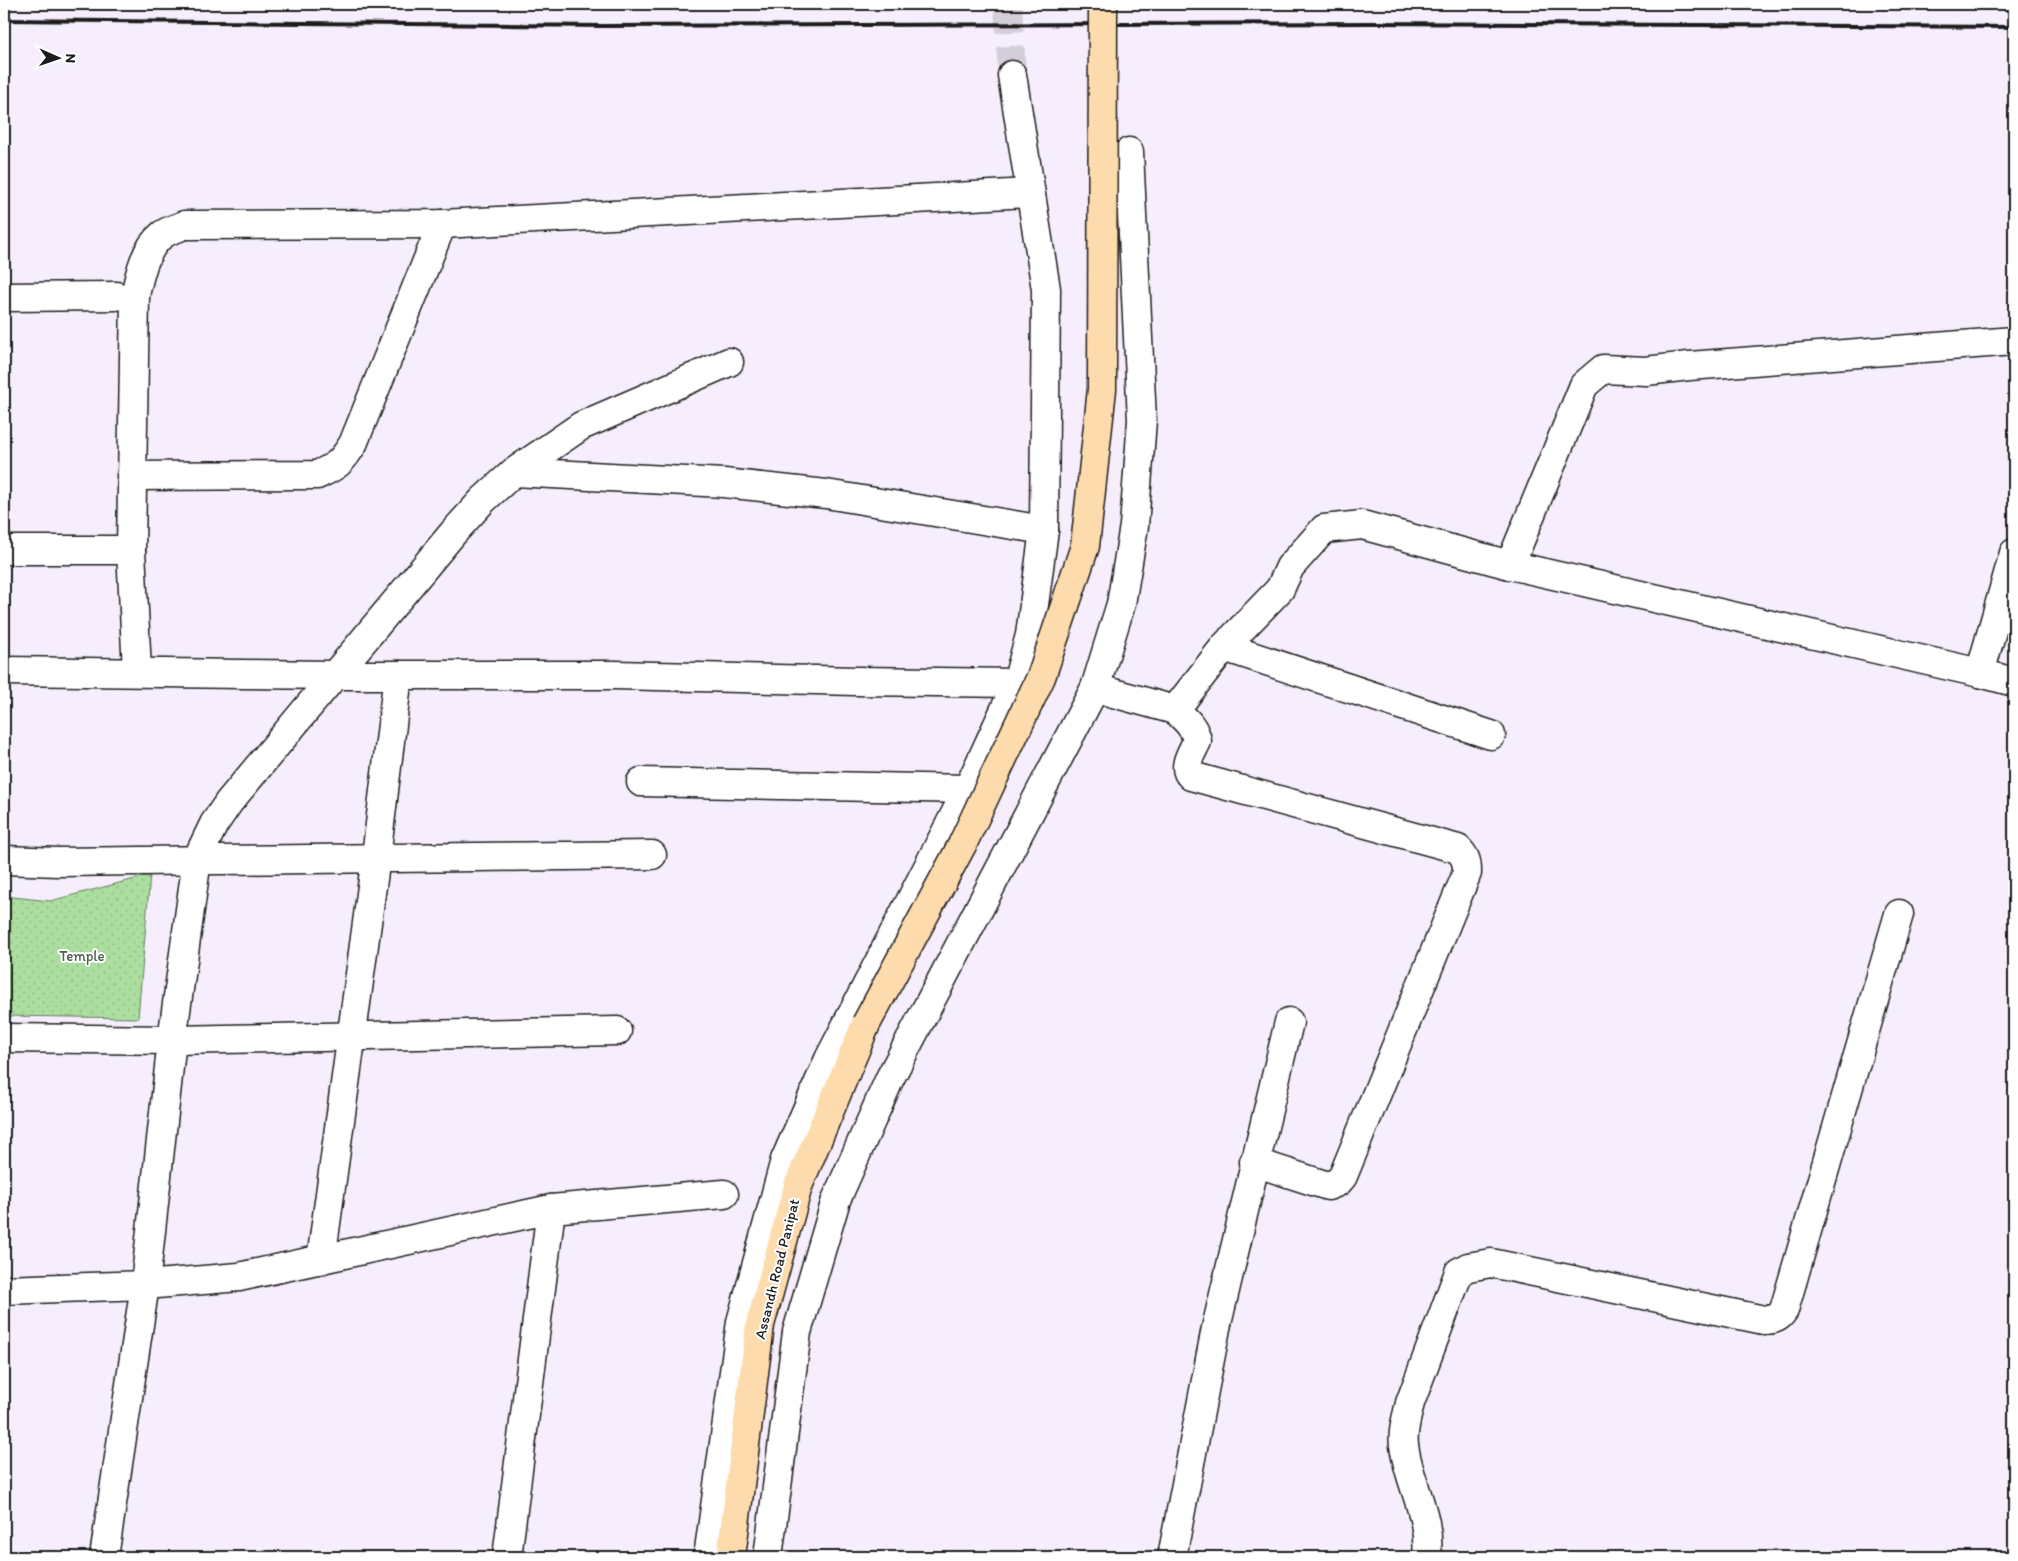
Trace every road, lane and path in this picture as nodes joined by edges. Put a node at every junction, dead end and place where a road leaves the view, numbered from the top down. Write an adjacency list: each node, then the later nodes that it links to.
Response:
1 (1103, 4): 49 (main road, Assandh Road Panipat, bridge)
2 (1012, 75): 4 (street)
3 (1130, 152): 25 (street)
4 (1030, 193): 5 (street); 12 (street)
5 (442, 224): 11 (street); 11 (street)
6 (116, 296): 7 (street)
7 (4, 297)
8 (2014, 341): 16 (street)
9 (729, 362): 10 (street)
10 (514, 472): 12 (street); 21 (street)
11 (131, 476): 14 (street)
12 (1044, 530): 24 (street)
13 (4, 550): 14 (street)
14 (131, 550): 19 (street)
15 (2014, 553): 20 (street)
16 (1510, 565): 17 (street); 20 (street)
17 (1224, 647): 26 (street); 27 (street)
18 (4, 671): 19 (street)
19 (137, 672): 21 (street)
20 (1980, 672): 23 (street)
21 (334, 675): 22 (street); 32 (street)
22 (398, 675): 24 (street); 31 (street)
23 (2014, 682)
24 (1016, 683): 29 (street)
25 (1095, 688): 26 (street); 50 (street)
26 (1175, 710): 40 (street)
27 (1491, 734)
28 (641, 782): 29 (street)
29 (968, 789): 48 (street)
30 (652, 855): 31 (street)
31 (376, 857): 32 (street); 37 (street)
32 (197, 859): 33 (street); 39 (street)
33 (4, 860)
34 (1899, 914): 52 (street)
35 (1289, 1022): 40 (street)
36 (617, 1031): 37 (street)
37 (351, 1036): 39 (street); 43 (street)
38 (4, 1038): 39 (street)
39 (172, 1040): 44 (street)
40 (1254, 1162): 51 (street)
41 (724, 1194): 42 (street)
42 (551, 1209): 43 (street); 47 (street)
43 (322, 1260): 44 (street)
44 (144, 1285): 45 (street); 46 (street)
45 (4, 1290)
46 (104, 1557)
47 (507, 1557)
48 (708, 1557)
49 (731, 1557)
50 (768, 1557)
51 (1172, 1557)
52 (1427, 1557)

